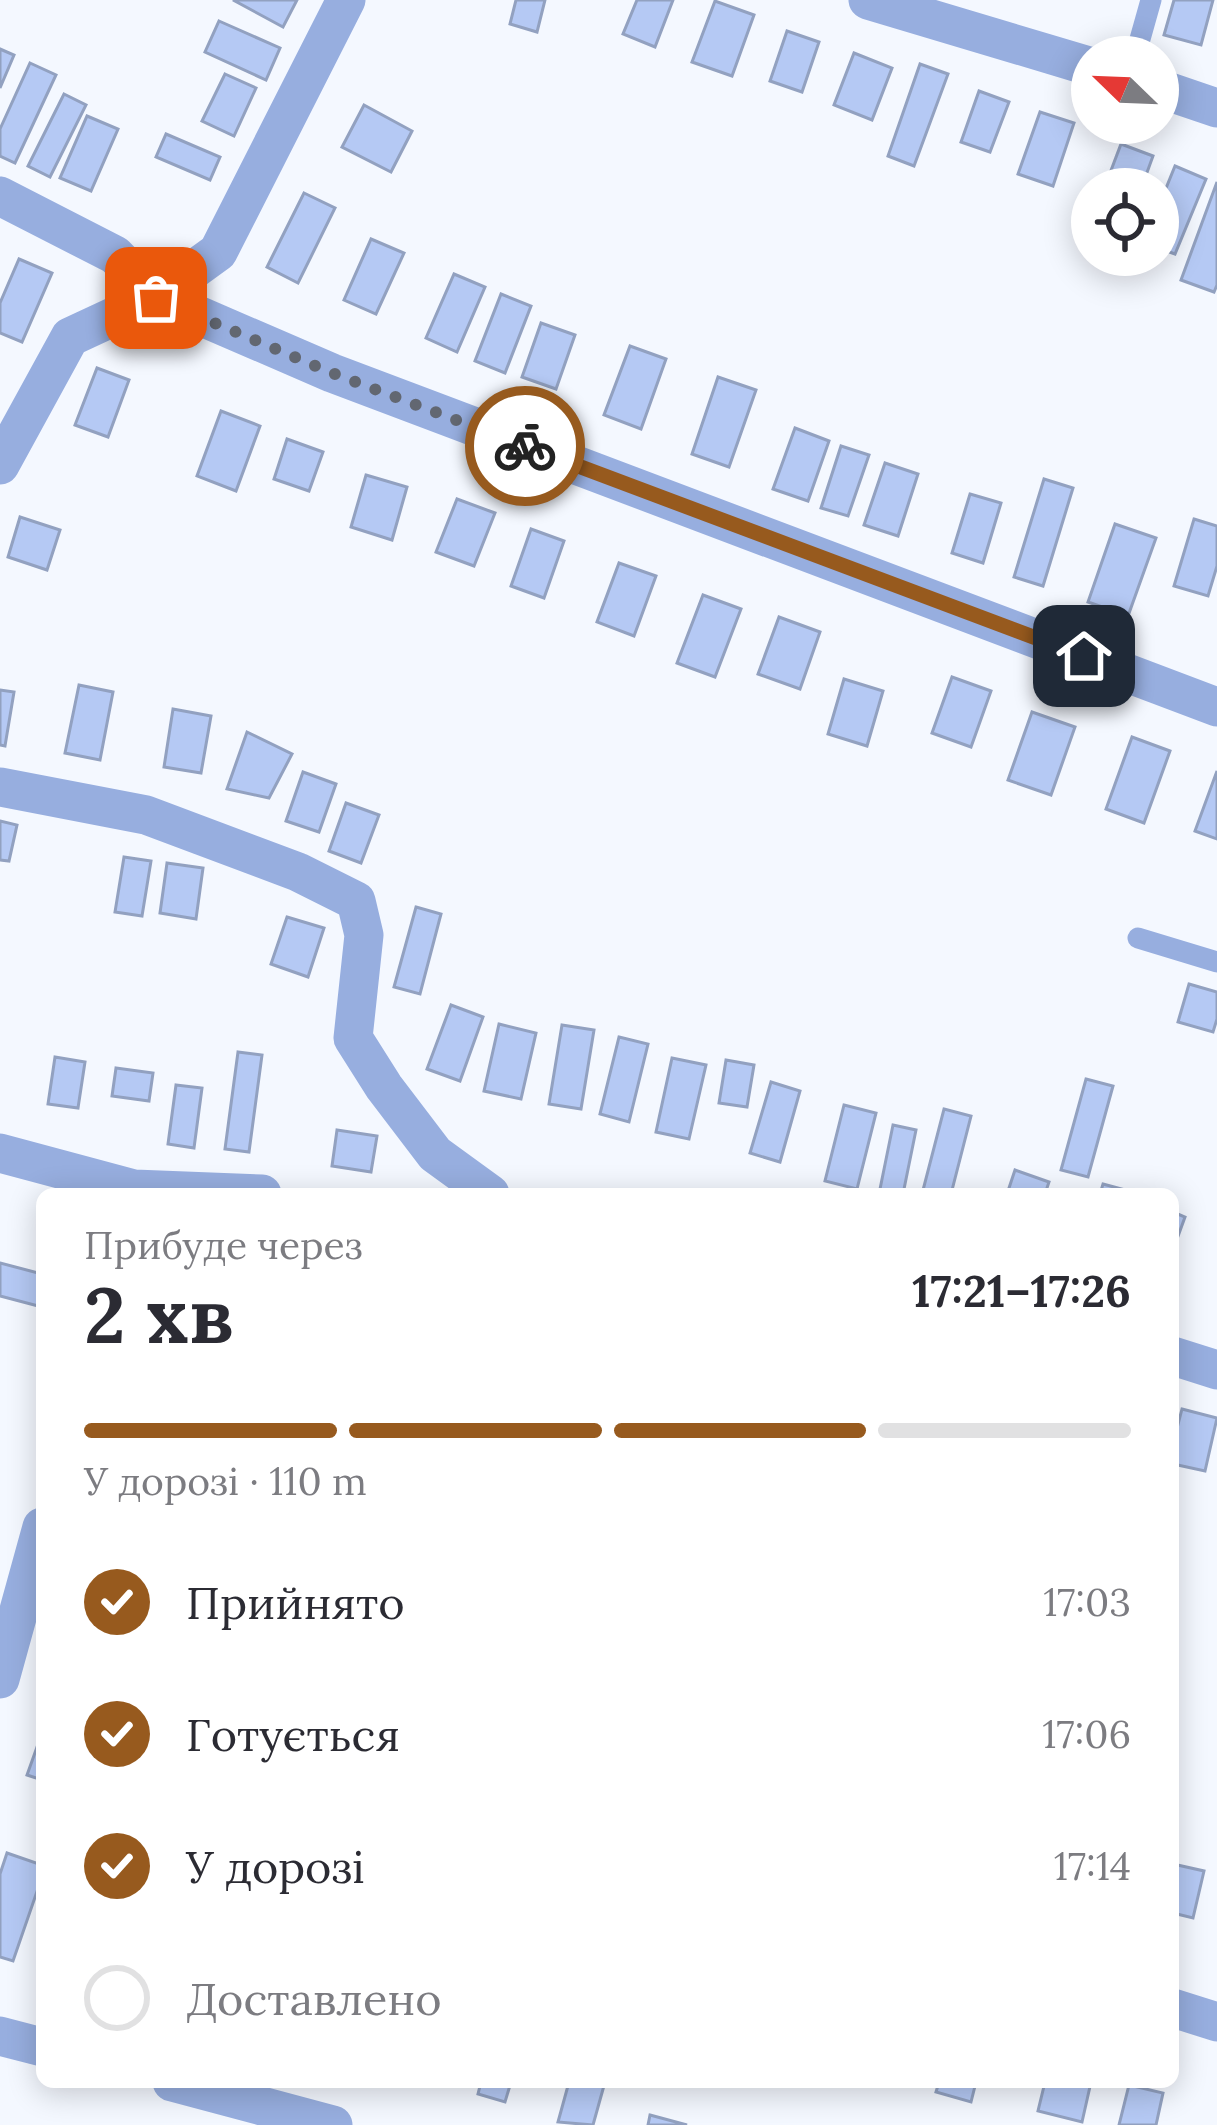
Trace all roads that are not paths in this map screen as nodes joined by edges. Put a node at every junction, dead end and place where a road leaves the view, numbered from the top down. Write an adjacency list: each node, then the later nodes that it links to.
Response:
1 (346, 0): 9 (street)
2 (868, 0): 5 (street)
3 (1151, 0): 4 (lane)
4 (1141, 36)
5 (1071, 61)
6 (1179, 95): 7 (street)
7 (1217, 108)
8 (0, 196): 9 (street)
9 (156, 298): 10 (street); 11 (street)
10 (0, 465)
11 (1217, 706)
12 (0, 788): 17 (street)
13 (1138, 938): 14 (lane)
14 (1217, 962)
15 (0, 1153): 16 (street)
16 (122, 1188)
17 (482, 1188)
18 (1179, 1358): 19 (street)
19 (1217, 1370)
20 (36, 1559): 21 (street)
21 (17, 1659)
22 (1179, 2010): 23 (street)
23 (1217, 2022)
24 (0, 2036): 25 (street)
25 (36, 2045)
26 (194, 2088): 27 (street)
27 (333, 2125)

